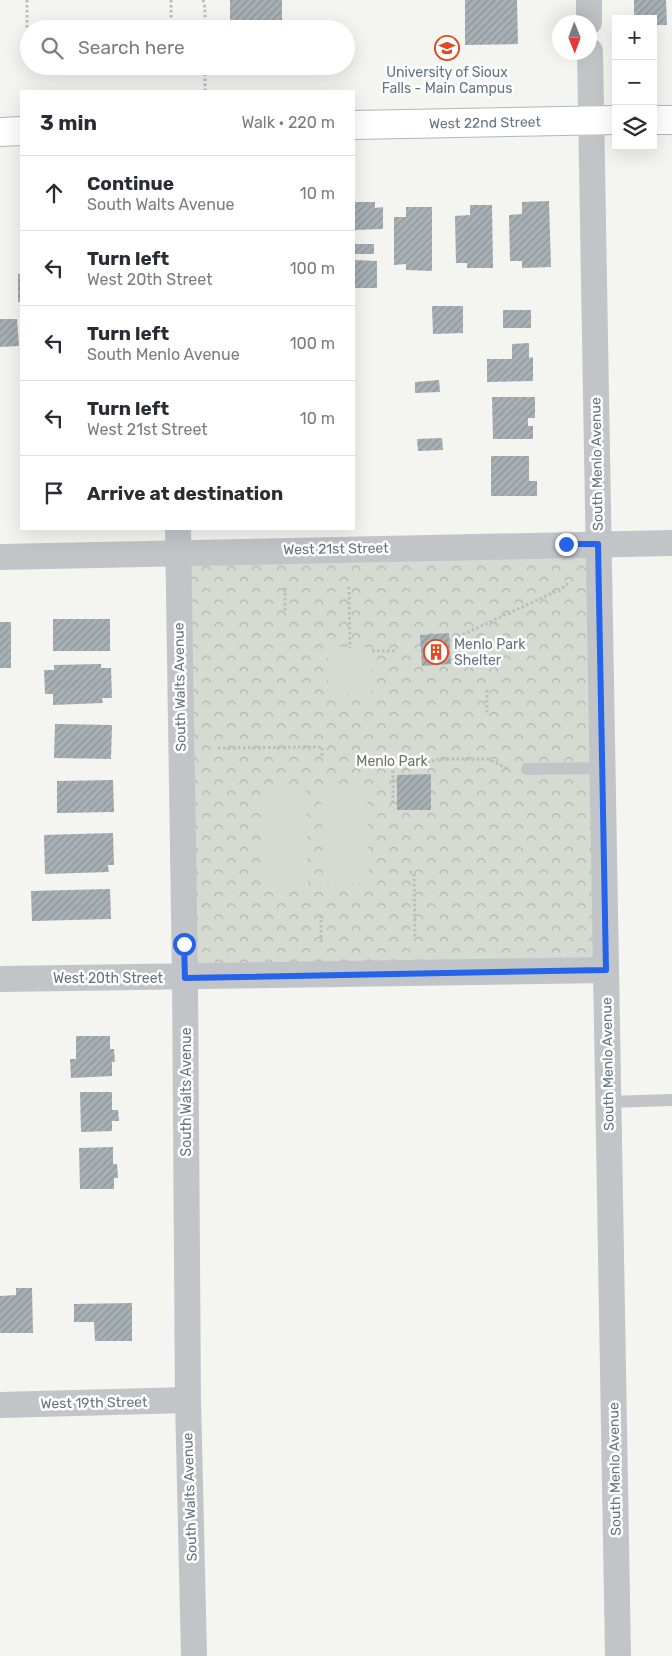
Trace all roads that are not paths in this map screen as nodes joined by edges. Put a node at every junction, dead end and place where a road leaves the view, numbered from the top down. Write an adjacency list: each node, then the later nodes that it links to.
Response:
1 (589, 0): 2 (street)
2 (589, 15)
3 (592, 60): 6 (street, South Menlo Avenue)
4 (657, 120): 5 (street)
5 (672, 120)
6 (603, 121): 7 (street, West 22nd Street); 12 (street, South Menlo Avenue)
7 (355, 125)
8 (20, 131): 9 (street)
9 (0, 132)
10 (178, 541): 12 (street, West 21st Street); 13 (street, West 21st Street); 17 (street, South Walts Avenue)
11 (672, 543): 12 (street, West 21st Street)
12 (598, 544): 14 (street, South Menlo Avenue)
13 (0, 557)
14 (602, 768): 15 (lane); 16 (street, South Menlo Avenue)
15 (527, 769)
16 (606, 970): 17 (street, West 20th Street); 20 (street, South Menlo Avenue)
17 (185, 978): 18 (street, West 20th Street); 21 (street, South Walts Avenue)
18 (0, 979)
19 (672, 1100): 20 (lane)
20 (608, 1102): 24 (street, South Menlo Avenue)
21 (188, 1400): 22 (street, West 19th Street); 23 (street, South Walts Avenue)
22 (0, 1405)
23 (194, 1656)
24 (618, 1656)

